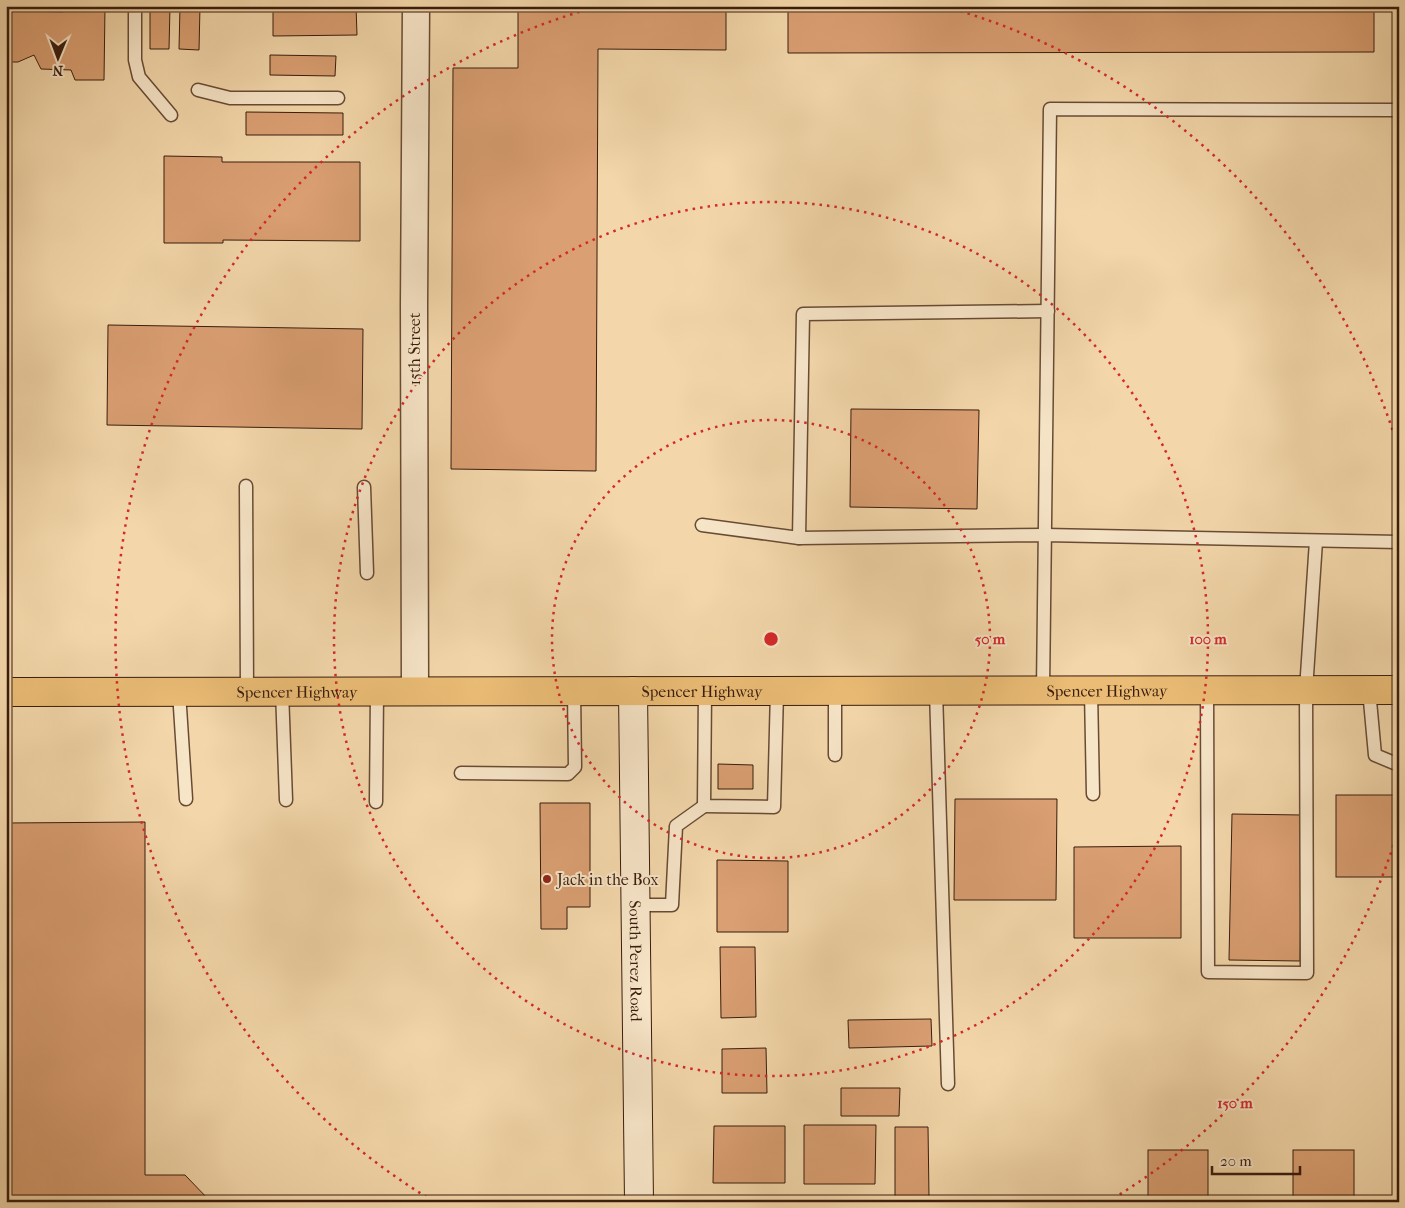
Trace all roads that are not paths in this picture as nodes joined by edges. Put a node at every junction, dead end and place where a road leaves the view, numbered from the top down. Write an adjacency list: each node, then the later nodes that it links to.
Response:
1 (135, 6): 6 (lane)
2 (416, 6): 22 (street, 15th Street)
3 (198, 90): 4 (lane)
4 (338, 98)
5 (1399, 110): 7 (lane)
6 (171, 115)
7 (1048, 311): 11 (lane); 12 (lane)
8 (246, 486): 31 (lane)
9 (364, 487): 15 (lane)
10 (702, 525): 12 (lane)
11 (1045, 535): 12 (lane); 13 (lane); 16 (lane)
12 (800, 538)
13 (1316, 541): 14 (lane); 19 (lane)
14 (1399, 542)
15 (368, 573)
16 (1043, 690): 17 (main road, Spencer Highway); 28 (main road, Spencer Highway)
17 (1091, 690): 18 (main road, Spencer Highway); 37 (lane)
18 (1208, 690): 19 (main road, Spencer Highway); 19 (lane)
19 (1306, 690): 20 (main road, Spencer Highway)
20 (1369, 690): 21 (main road, Spencer Highway); 35 (lane)
21 (1399, 690)
22 (415, 691): 23 (main road, Spencer Highway); 33 (main road, Spencer Highway)
23 (574, 691): 24 (main road, Spencer Highway); 36 (lane)
24 (632, 691): 25 (main road, Spencer Highway); 42 (street, South Perez Road)
25 (705, 691): 26 (main road, Spencer Highway); 41 (lane)
26 (777, 691): 27 (main road, Spencer Highway); 41 (lane)
27 (835, 691): 28 (main road, Spencer Highway); 34 (lane)
28 (936, 691): 43 (lane)
29 (6, 692): 30 (main road, Spencer Highway)
30 (179, 692): 31 (main road, Spencer Highway); 38 (lane)
31 (247, 692): 32 (main road, Spencer Highway)
32 (282, 692): 33 (main road, Spencer Highway); 39 (lane)
33 (377, 692): 40 (lane)
34 (836, 755)
35 (1399, 765)
36 (461, 773)
37 (1093, 794)
38 (186, 799)
39 (286, 800)
40 (376, 802)
41 (704, 806): 42 (lane)
42 (635, 905): 44 (street, South Perez Road)
43 (948, 1084)
44 (639, 1202)

